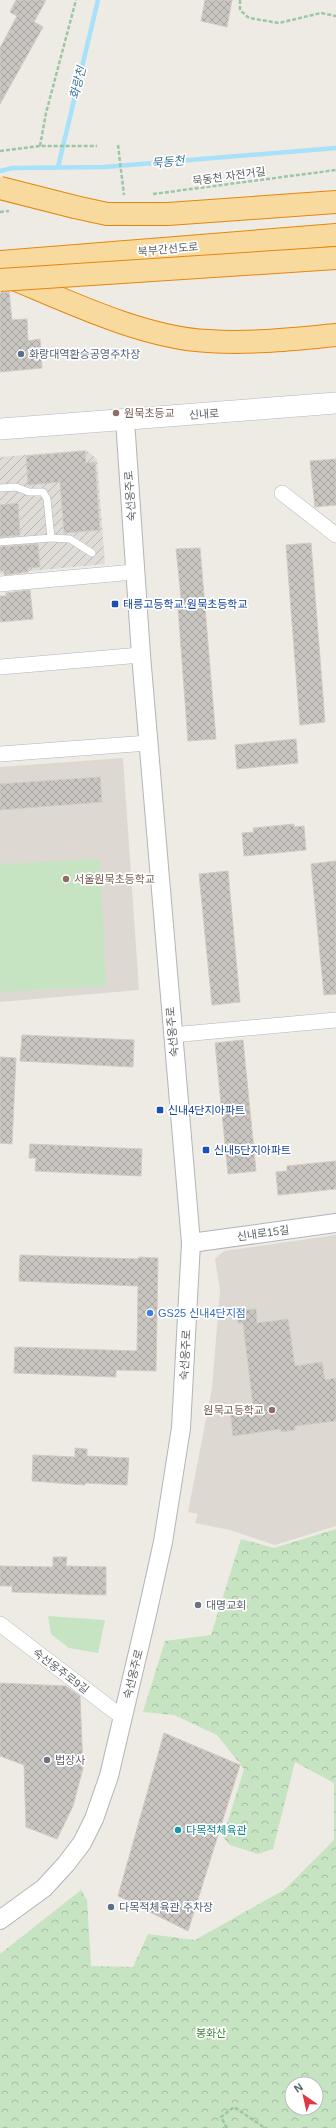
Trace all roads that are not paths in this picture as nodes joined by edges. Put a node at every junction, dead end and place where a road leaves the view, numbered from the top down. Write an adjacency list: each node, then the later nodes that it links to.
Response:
1 (0, 188): 2 (highway, bridge)
2 (336, 202)
3 (336, 235): 5 (highway, 북부간선도로)
4 (336, 258): 7 (highway, 북부간선도로, bridge)
5 (0, 262)
6 (0, 271): 8 (highway)
7 (0, 280)
8 (336, 335)
9 (336, 404): 10 (main road, 신내로)
10 (125, 420): 11 (main road, 신내로); 18 (street, 숙선옹주로)
11 (0, 429)
12 (0, 488): 15 (lane)
13 (282, 493): 14 (street)
14 (336, 535)
15 (51, 538): 16 (lane); 17 (lane)
16 (0, 542)
17 (92, 552)
18 (134, 572): 19 (street); 20 (street, 숙선옹주로)
19 (0, 584)
20 (141, 655): 21 (street); 22 (street, 숙선옹주로)
21 (0, 667)
22 (148, 743): 23 (street); 25 (street, 숙선옹주로)
23 (0, 754)
24 (336, 1020): 25 (street)
25 (172, 1035): 27 (street, 숙선옹주로)
26 (336, 1223): 27 (street, 신내로15길)
27 (191, 1243): 29 (street, 숙선옹주로)
28 (0, 1624): 29 (street, 숙선옹주로9길)
29 (122, 1717): 30 (street, 숙선옹주로)
30 (0, 1920)

